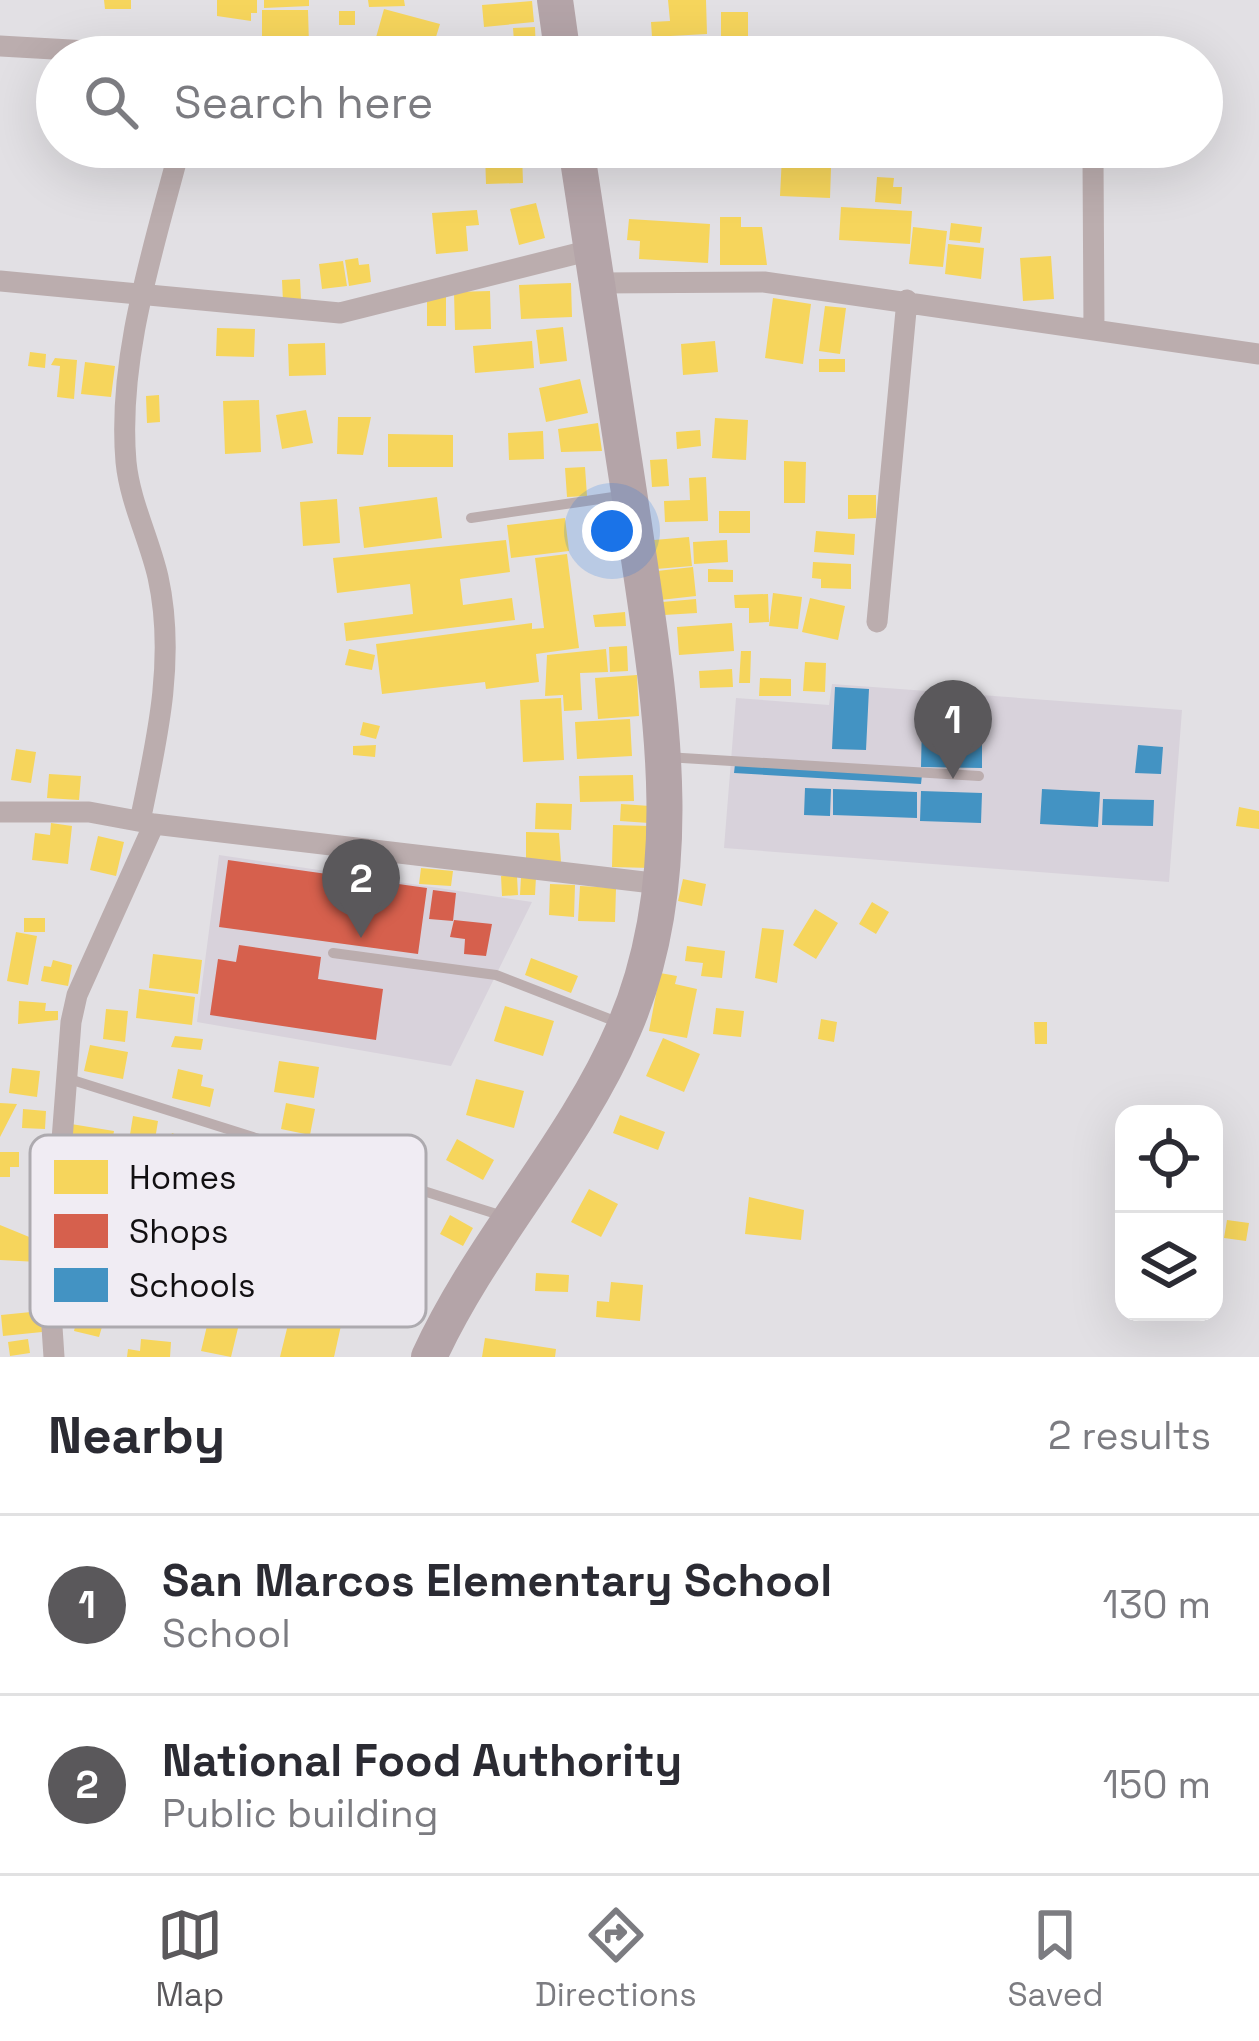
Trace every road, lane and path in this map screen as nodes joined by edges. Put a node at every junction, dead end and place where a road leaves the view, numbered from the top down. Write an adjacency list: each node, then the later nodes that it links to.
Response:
1 (556, 0): 2 (main road)
2 (560, 36)
3 (0, 46): 4 (street)
4 (36, 48)
5 (174, 168): 10 (street)
6 (579, 168): 8 (main road)
7 (1093, 168): 12 (street)
8 (594, 267): 10 (street); 11 (street); 14 (main road)
9 (0, 281): 10 (street)
10 (142, 292): 20 (street)
11 (907, 300): 12 (street); 16 (street)
12 (1094, 330): 13 (street)
13 (1259, 354)
14 (629, 495): 15 (lane); 17 (main road)
15 (471, 518)
16 (877, 622)
17 (663, 757): 18 (lane); 21 (main road)
18 (979, 776)
19 (0, 812): 20 (street)
20 (147, 822): 21 (street); 24 (street)
21 (661, 884): 23 (main road)
22 (333, 953): 23 (lane)
23 (626, 1025): 28 (main road)
24 (66, 1078): 25 (street); 26 (lane)
25 (62, 1135)
26 (246, 1135)
27 (426, 1192): 28 (lane)
28 (509, 1218): 31 (main road)
29 (52, 1327): 30 (street)
30 (54, 1357)
31 (429, 1357)

